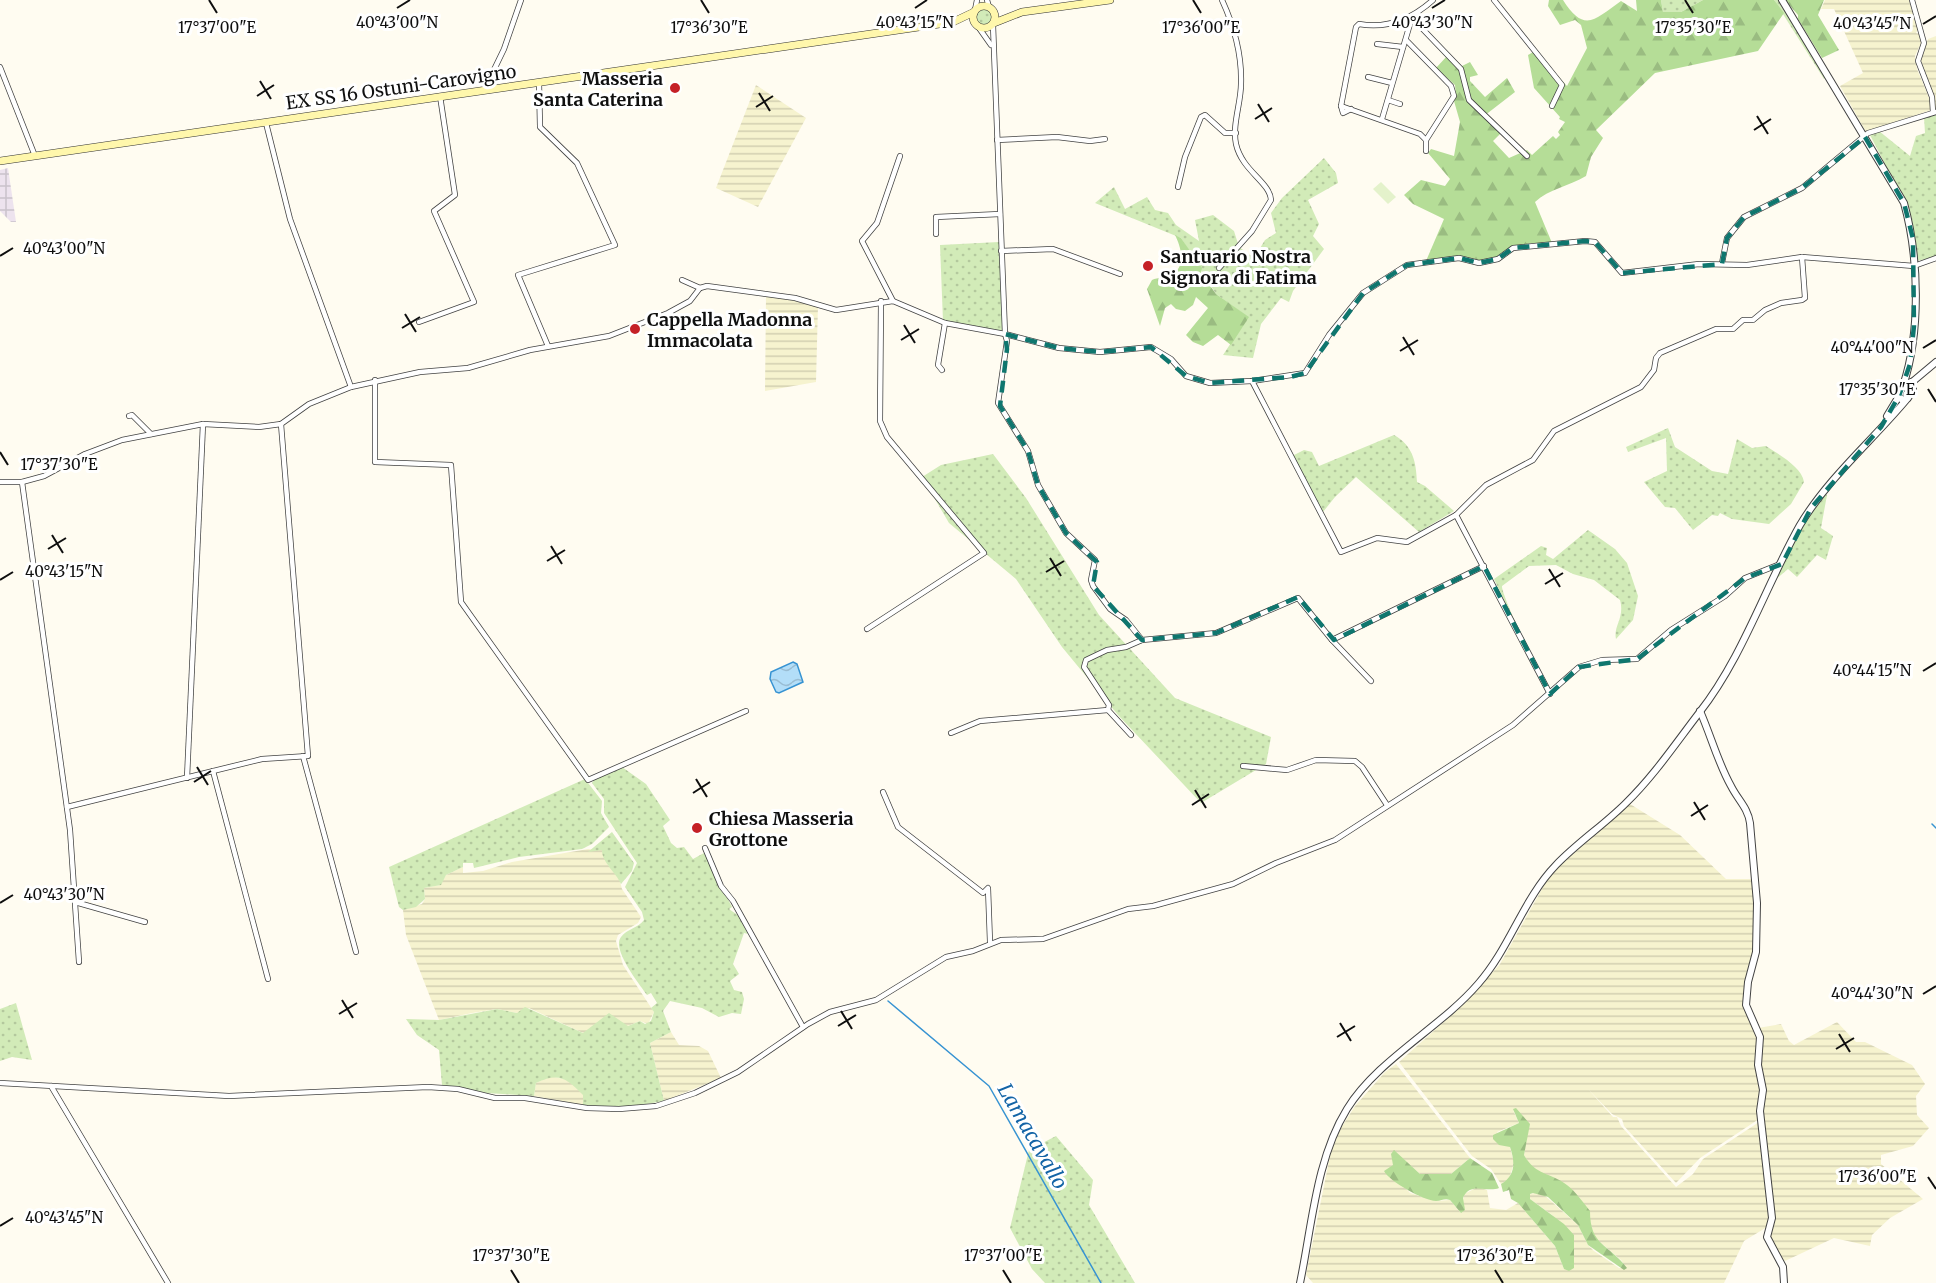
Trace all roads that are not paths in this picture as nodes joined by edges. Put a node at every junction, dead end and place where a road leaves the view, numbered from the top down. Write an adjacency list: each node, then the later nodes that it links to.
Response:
1 (521, 0): 25 (street)
2 (977, 0): 10 (street)
3 (1110, 0): 11 (main road)
4 (1222, 0): 33 (street)
5 (1433, 0): 13 (street)
6 (1494, 0): 29 (street)
7 (1782, 0): 34 (street)
8 (1912, 0): 30 (street)
9 (989, 5): 10 (main road); 11 (main road); 15 (main road)
10 (974, 11): 14 (main road); 16 (main road)
11 (1022, 12): 15 (main road)
12 (1406, 20): 13 (street); 13 (street); 31 (street)
13 (1413, 20): 17 (street); 41 (street)
14 (953, 22): 16 (main road); 23 (main road, EX SS 16 Ostuni-Carovigno)
15 (994, 24): 16 (main road); 19 (street)
16 (978, 27): 19 (street)
17 (1406, 40): 20 (street); 37 (street)
18 (1377, 44): 20 (street)
19 (992, 47): 36 (street)
20 (1403, 47): 24 (street)
21 (0, 68): 39 (street)
22 (1368, 77): 24 (street)
23 (539, 82): 25 (main road, EX SS 16 Ostuni-Carovigno); 60 (street)
24 (1392, 83): 27 (street)
25 (491, 89): 26 (main road, EX SS 16 Ostuni-Carovigno)
26 (440, 96): 32 (main road, EX SS 16 Ostuni-Carovigno); 57 (street)
27 (1388, 100): 28 (street); 31 (street)
28 (1400, 104)
29 (1552, 106)
30 (1935, 112): 34 (street)
31 (1382, 119): 37 (street)
32 (266, 123): 39 (main road, EX SS 16 Ostuni-Carovigno); 66 (street)
33 (1236, 133): 43 (street); 51 (street)
34 (1867, 135): 49 (street); 50 (street)
35 (1105, 139): 36 (street)
36 (997, 140): 44 (street)
37 (1426, 140): 38 (street)
38 (1426, 151)
39 (35, 156): 42 (main road, EX SS 16 Ostuni-Carovigno)
40 (900, 156): 56 (street)
41 (1527, 156)
42 (0, 161)
43 (1179, 187)
44 (1000, 214): 45 (street); 46 (street)
45 (936, 234)
46 (1001, 251): 52 (street); 59 (street)
47 (1802, 257): 49 (street); 50 (street); 76 (street)
48 (1936, 258): 50 (street)
49 (1722, 263): 64 (street)
50 (1914, 266): 65 (street)
51 (1219, 268)
52 (1120, 274)
53 (682, 280): 54 (street)
54 (700, 288): 55 (street); 60 (street)
55 (881, 301): 56 (street); 79 (street)
56 (893, 301): 58 (street)
57 (419, 322)
58 (945, 324): 59 (street); 62 (street)
59 (1005, 334): 64 (street); 80 (street)
60 (548, 346): 63 (street)
61 (1936, 362): 65 (street)
62 (942, 370)
63 (375, 380): 66 (street); 85 (street)
64 (1252, 381): 76 (street)
65 (1910, 384): 67 (street); 68 (street)
66 (351, 387): 71 (street)
67 (1899, 396): 68 (street); 72 (street)
68 (1906, 399): 72 (street)
69 (129, 416): 73 (street)
70 (203, 424): 71 (street); 73 (street); 92 (street)
71 (281, 424): 89 (street)
72 (1881, 427): 77 (street)
73 (151, 434): 75 (street)
74 (0, 482): 75 (street)
75 (22, 482): 95 (street)
76 (1456, 515): 78 (street)
77 (1782, 564): 83 (street); 86 (street)
78 (1484, 566): 81 (street); 83 (street)
79 (867, 629)
80 (1142, 640): 81 (street); 84 (street)
81 (1332, 640): 82 (street)
82 (1371, 681)
83 (1550, 694): 94 (street)
84 (1108, 710): 87 (street); 88 (street)
85 (746, 711)
86 (1700, 711): 107 (street); 108 (street)
87 (951, 733)
88 (1131, 735)
89 (303, 756): 91 (street); 100 (street)
90 (1243, 766): 94 (street)
91 (213, 771): 92 (street); 102 (street)
92 (187, 778): 95 (street)
93 (883, 792): 99 (street)
94 (1387, 805): 99 (street)
95 (66, 807): 97 (street)
96 (705, 848): 103 (street)
97 (75, 902): 98 (street); 101 (street)
98 (145, 922)
99 (990, 942): 103 (street)
100 (356, 952)
101 (79, 962)
102 (268, 979)
103 (803, 1027): 105 (street)
104 (0, 1083): 105 (street)
105 (51, 1086): 106 (street)
106 (168, 1283)
107 (1300, 1283)
108 (1784, 1283)

